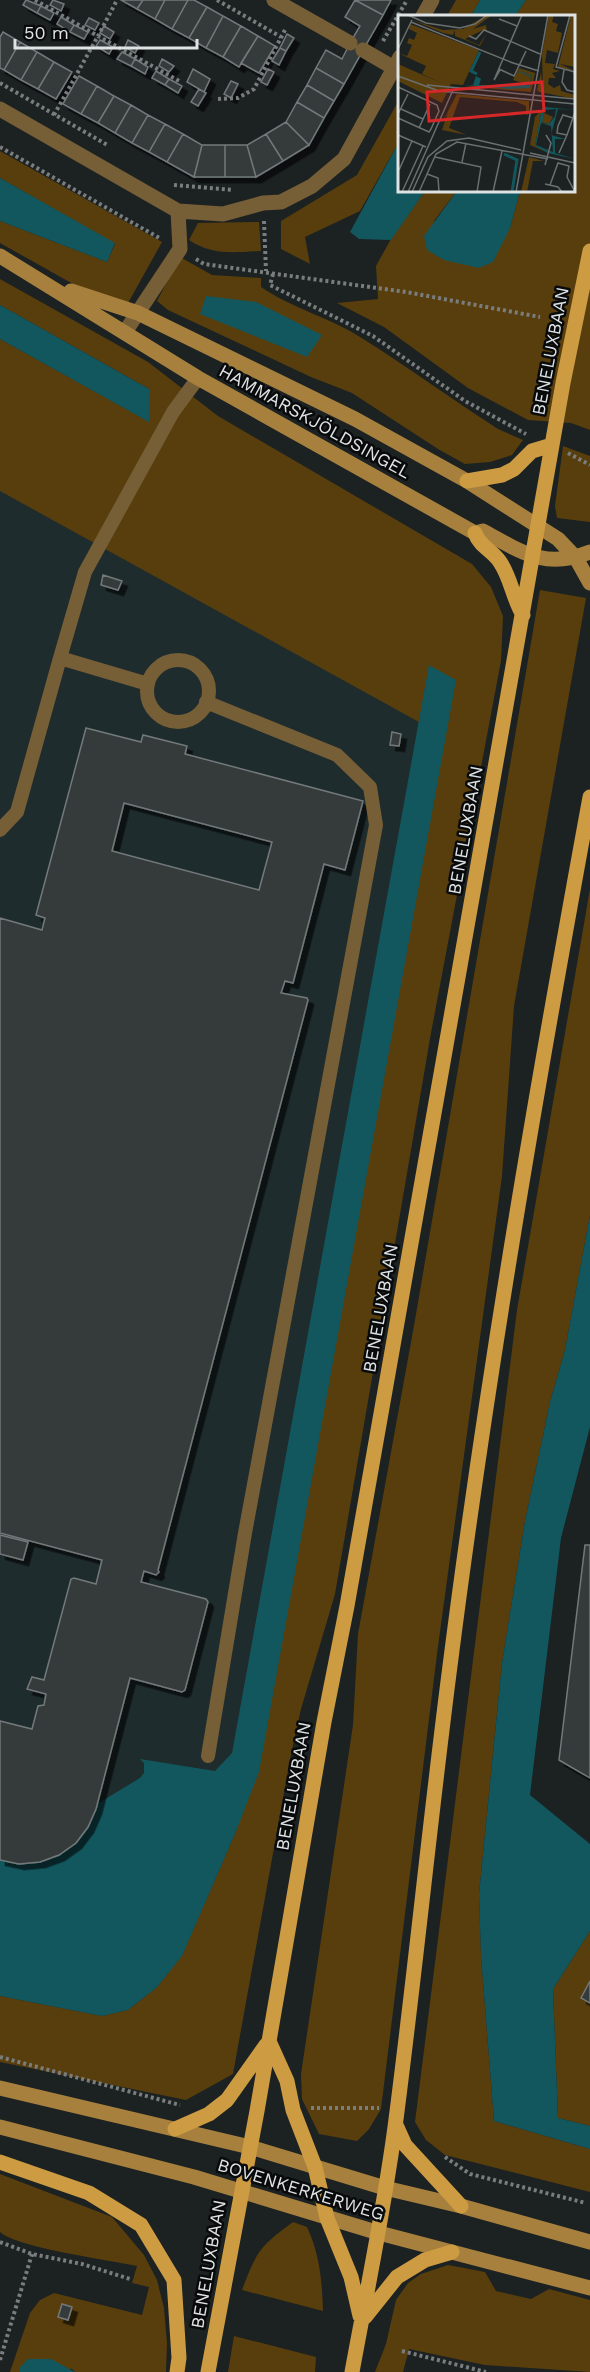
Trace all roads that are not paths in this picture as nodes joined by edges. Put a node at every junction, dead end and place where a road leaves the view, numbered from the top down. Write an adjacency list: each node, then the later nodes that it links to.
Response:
1 (274, 0): 4 (street)
2 (432, 0): 3 (street)
3 (424, 15)
4 (397, 63): 6 (street)
5 (0, 109): 6 (street)
6 (178, 211): 10 (street)
7 (590, 251): 13 (main road, BENELUXBAAN)
8 (0, 256): 9 (street, HAMMARSKJÖLDSINGEL)
9 (45, 282): 10 (street, HAMMARSKJÖLDSINGEL); 11 (street, HAMMARSKJÖLDSINGEL)
10 (138, 313): 11 (street); 14 (street, HAMMARSKJÖLDSINGEL)
11 (125, 332): 12 (street, HAMMARSKJÖLDSINGEL)
12 (198, 378): 16 (street, HAMMARSKJÖLDSINGEL); 21 (lane)
13 (552, 445): 14 (main road); 15 (main road, BENELUXBAAN)
14 (467, 481): 15 (street, HAMMARSKJÖLDSINGEL)
15 (538, 526): 17 (street, HAMMARSKJÖLDSINGEL); 18 (main road, BENELUXBAAN)
16 (475, 533): 18 (street, HAMMARSKJÖLDSINGEL); 20 (main road)
17 (583, 555): 18 (street, HAMMARSKJÖLDSINGEL); 19 (street, HAMMARSKJÖLDSINGEL)
18 (532, 558): 20 (main road, BENELUXBAAN)
19 (590, 583)
20 (523, 615): 27 (main road, BENELUXBAAN)
21 (60, 658): 22 (lane); 25 (lane)
22 (148, 684): 23 (lane); 23 (lane)
23 (206, 702): 26 (lane)
24 (590, 797): 29 (main road)
25 (0, 830)
26 (208, 1756)
27 (269, 2040): 31 (main road); 32 (main road, BENELUXBAAN); 34 (main road)
28 (0, 2088): 31 (street, BOVENKERKERWEG)
29 (395, 2124): 35 (main road); 37 (main road)
30 (0, 2127): 36 (street, BOVENKERKERWEG)
31 (175, 2129): 32 (street, BOVENKERKERWEG)
32 (250, 2147): 34 (street, BOVENKERKERWEG); 36 (main road, BENELUXBAAN)
33 (0, 2162): 44 (main road)
34 (315, 2167): 35 (street, BOVENKERKERWEG); 38 (main road)
35 (386, 2188): 37 (street, BOVENKERKERWEG); 39 (main road)
36 (241, 2191): 38 (street, BOVENKERKERWEG); 45 (main road, BENELUXBAAN)
37 (461, 2206): 40 (street, BOVENKERKERWEG)
38 (327, 2218): 39 (street, BOVENKERKERWEG); 43 (main road)
39 (379, 2233): 41 (street, BOVENKERKERWEG); 43 (main road)
40 (590, 2242)
41 (452, 2252): 42 (street, BOVENKERKERWEG); 43 (main road)
42 (590, 2288)
43 (362, 2322): 46 (main road)
44 (177, 2372)
45 (208, 2372)
46 (352, 2372)

